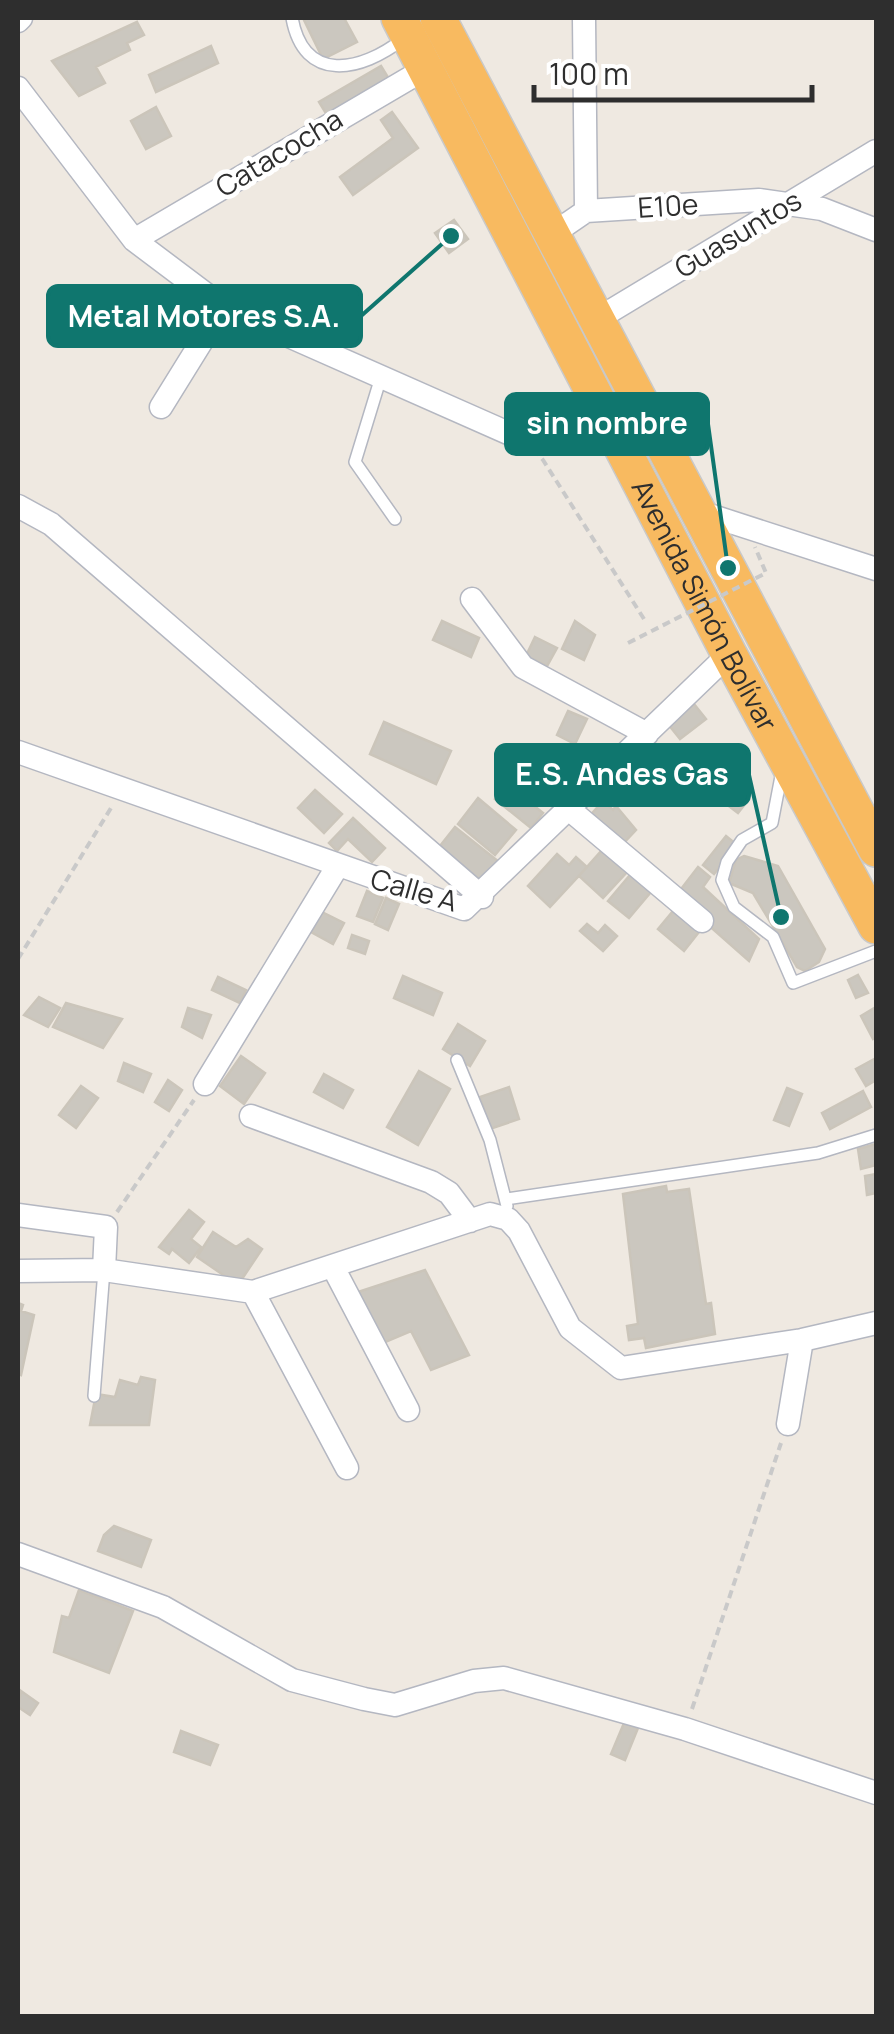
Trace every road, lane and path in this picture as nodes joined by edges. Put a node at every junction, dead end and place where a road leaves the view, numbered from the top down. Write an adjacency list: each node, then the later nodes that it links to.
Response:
1 (292, 18): 3 (lane)
2 (584, 18): 8 (street)
3 (415, 23): 4 (highway, Avenida Simón Bolívar); 10 (highway, Avenida Simón Bolívar)
4 (425, 69): 11 (street, Catacocha); 25 (highway, Avenida Simón Bolívar)
5 (18, 88): 11 (street)
6 (876, 151): 7 (street, Guasuntos)
7 (790, 202): 8 (street, E10e); 9 (street); 13 (street, Guasuntos)
8 (586, 211): 10 (street, E10e)
9 (876, 230)
10 (554, 232): 13 (highway, Avenida Simón Bolívar)
11 (134, 240): 12 (street)
12 (223, 307): 14 (street); 15 (street)
13 (599, 318): 18 (highway, Avenida Simón Bolívar)
14 (381, 377): 16 (street); 19 (lane)
15 (162, 407)
16 (508, 433): 23 (path)
17 (18, 506): 33 (street)
18 (700, 512): 21 (street); 31 (highway, Avenida Simón Bolívar)
19 (395, 519)
20 (755, 546): 24 (path, bridge)
21 (876, 569)
22 (472, 599): 26 (street)
23 (644, 619)
24 (628, 644)
25 (729, 654): 26 (street, Calle A); 28 (highway, Avenida Simón Bolívar)
26 (647, 734): 30 (street, Calle A)
27 (18, 752): 29 (street, Calle A)
28 (785, 757): 35 (highway, Avenida Simón Bolívar); 36 (lane)
29 (122, 791): 32 (street, Calle A); 37 (path)
30 (570, 810): 33 (street, Calle A); 34 (street)
31 (876, 849)
32 (337, 867): 33 (street, Calle A); 39 (street)
33 (482, 897)
34 (702, 921)
35 (876, 926)
36 (876, 951)
37 (18, 959)
38 (457, 1060): 42 (lane)
39 (205, 1084): 45 (path)
40 (251, 1116): 44 (street)
41 (876, 1136): 42 (lane)
42 (507, 1209): 44 (street); 51 (street)
43 (18, 1216): 45 (street)
44 (470, 1222): 46 (street)
45 (106, 1227): 47 (street)
46 (334, 1268): 49 (street); 53 (street)
47 (104, 1270): 48 (street); 49 (street); 52 (lane)
48 (18, 1271)
49 (254, 1292): 55 (street)
50 (876, 1323): 51 (street)
51 (802, 1340): 54 (street)
52 (94, 1396)
53 (408, 1410)
54 (788, 1424): 57 (path)
55 (348, 1468)
56 (18, 1554): 57 (street)
57 (684, 1729): 58 (street)
58 (876, 1793)

